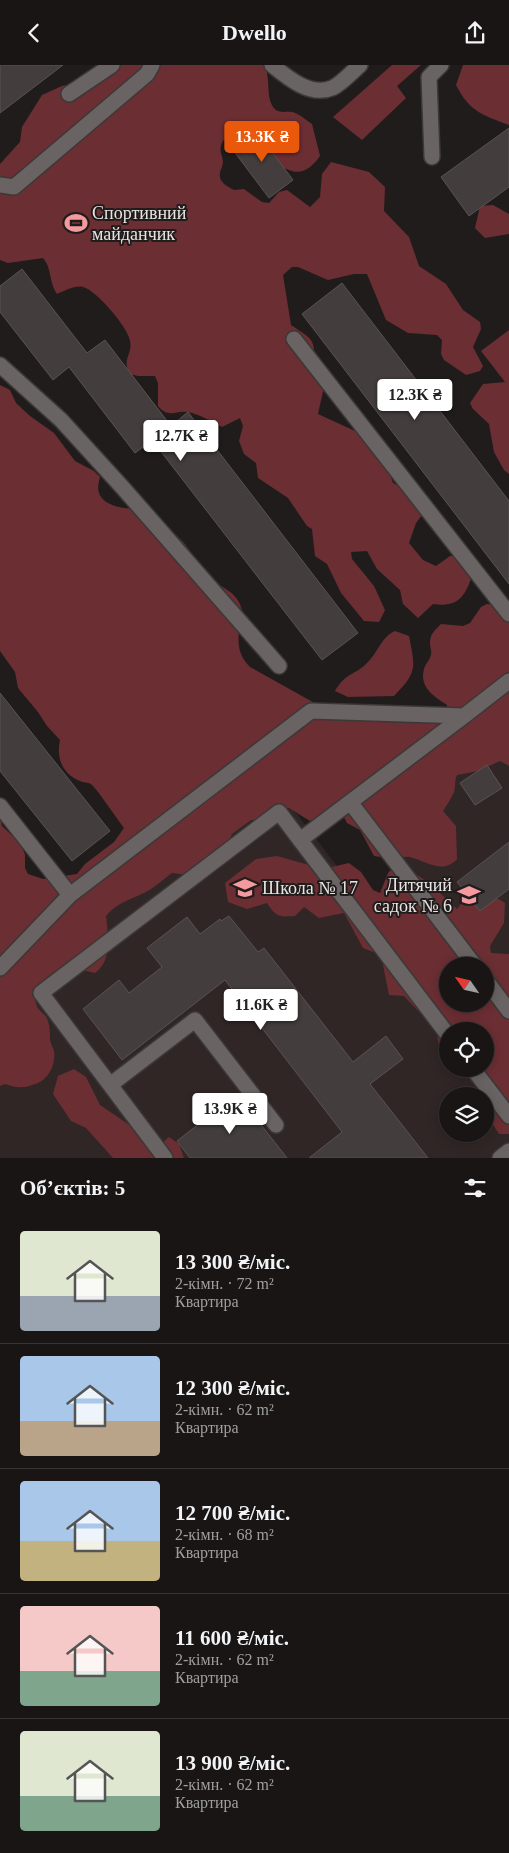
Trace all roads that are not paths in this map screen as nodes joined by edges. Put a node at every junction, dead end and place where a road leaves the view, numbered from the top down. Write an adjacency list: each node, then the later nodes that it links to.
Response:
1 (112, 65): 6 (lane)
2 (152, 65): 8 (lane)
3 (272, 65): 4 (lane)
4 (360, 65)
5 (441, 65): 7 (lane)
6 (70, 94)
7 (432, 157)
8 (0, 185)
9 (294, 339): 11 (lane)
10 (0, 365): 12 (lane)
11 (509, 614)
12 (279, 666)
13 (509, 681): 14 (lane)
14 (464, 716): 15 (lane); 18 (lane)
15 (350, 802): 17 (lane); 19 (lane)
16 (0, 806): 18 (lane)
17 (300, 840): 23 (lane); 25 (lane)
18 (70, 895): 20 (lane)
19 (468, 957)
20 (0, 968)
21 (494, 991): 22 (lane)
22 (509, 1011)
23 (439, 1023)
24 (479, 1077): 26 (lane)
25 (110, 1085): 27 (lane); 29 (lane)
26 (509, 1116)
27 (276, 1125)
28 (509, 1151): 30 (lane)
29 (165, 1158)
30 (500, 1158)

